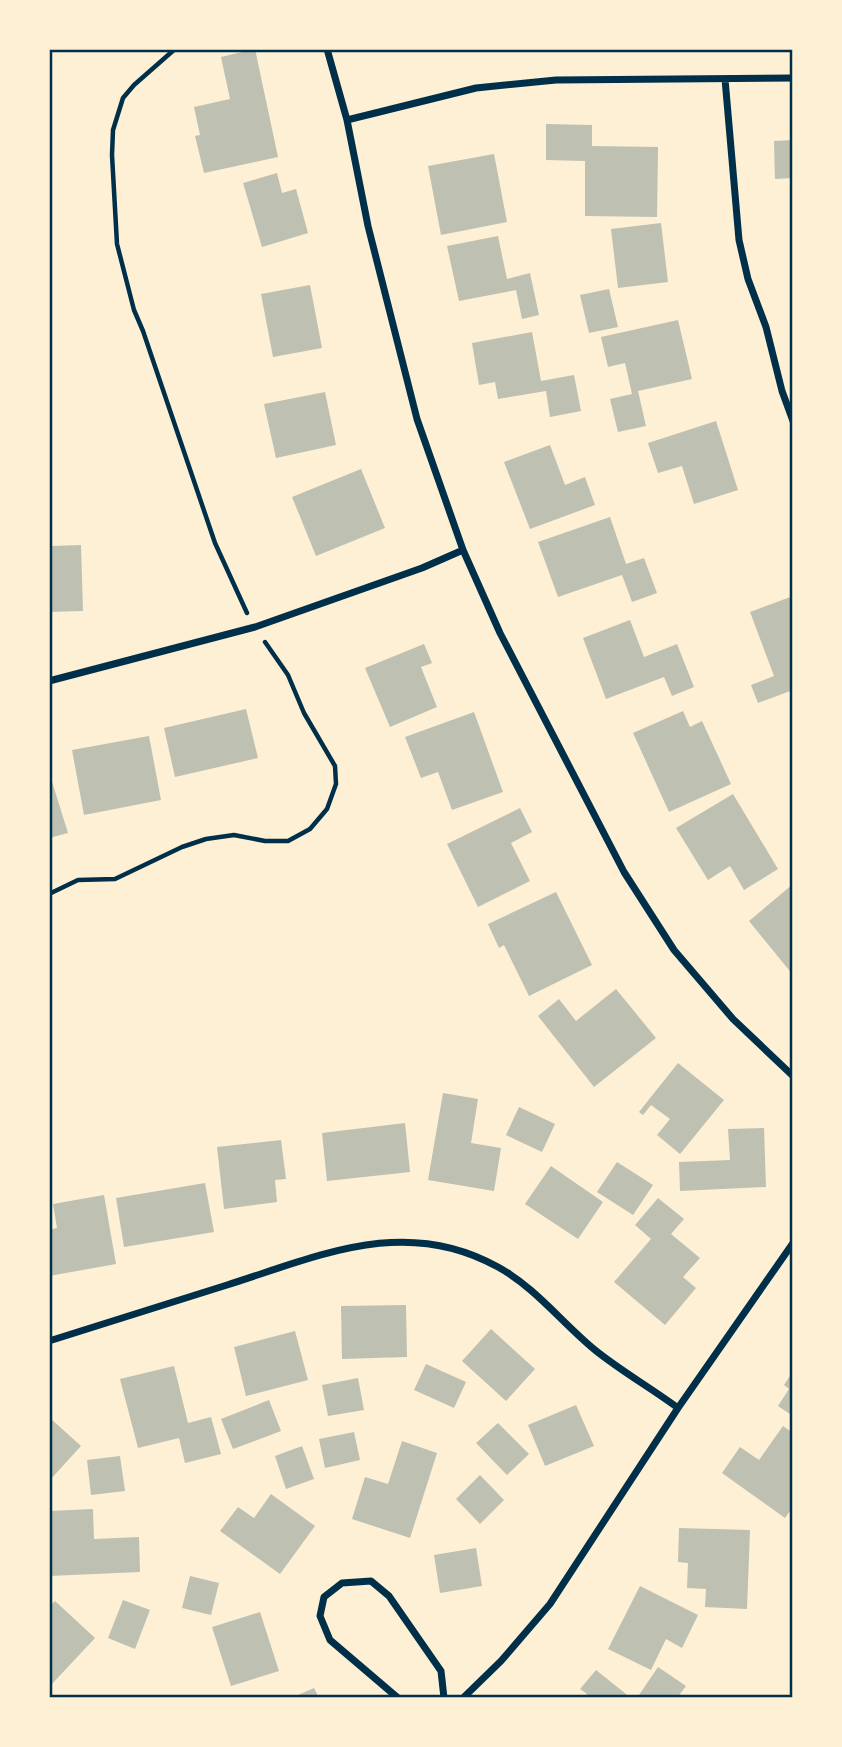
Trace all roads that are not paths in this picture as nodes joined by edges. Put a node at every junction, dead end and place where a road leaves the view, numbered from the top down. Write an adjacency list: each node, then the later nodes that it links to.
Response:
1 (327, 49): 4 (street)
2 (793, 78): 3 (street)
3 (725, 79): 4 (street); 5 (street)
4 (347, 120): 6 (street)
5 (793, 421)
6 (463, 550): 7 (street); 8 (street)
7 (49, 681)
8 (793, 1076)
9 (793, 1243): 11 (street)
10 (49, 1341): 11 (street)
11 (678, 1408): 14 (street)
12 (398, 1698): 13 (street)
13 (444, 1698)
14 (463, 1698)

